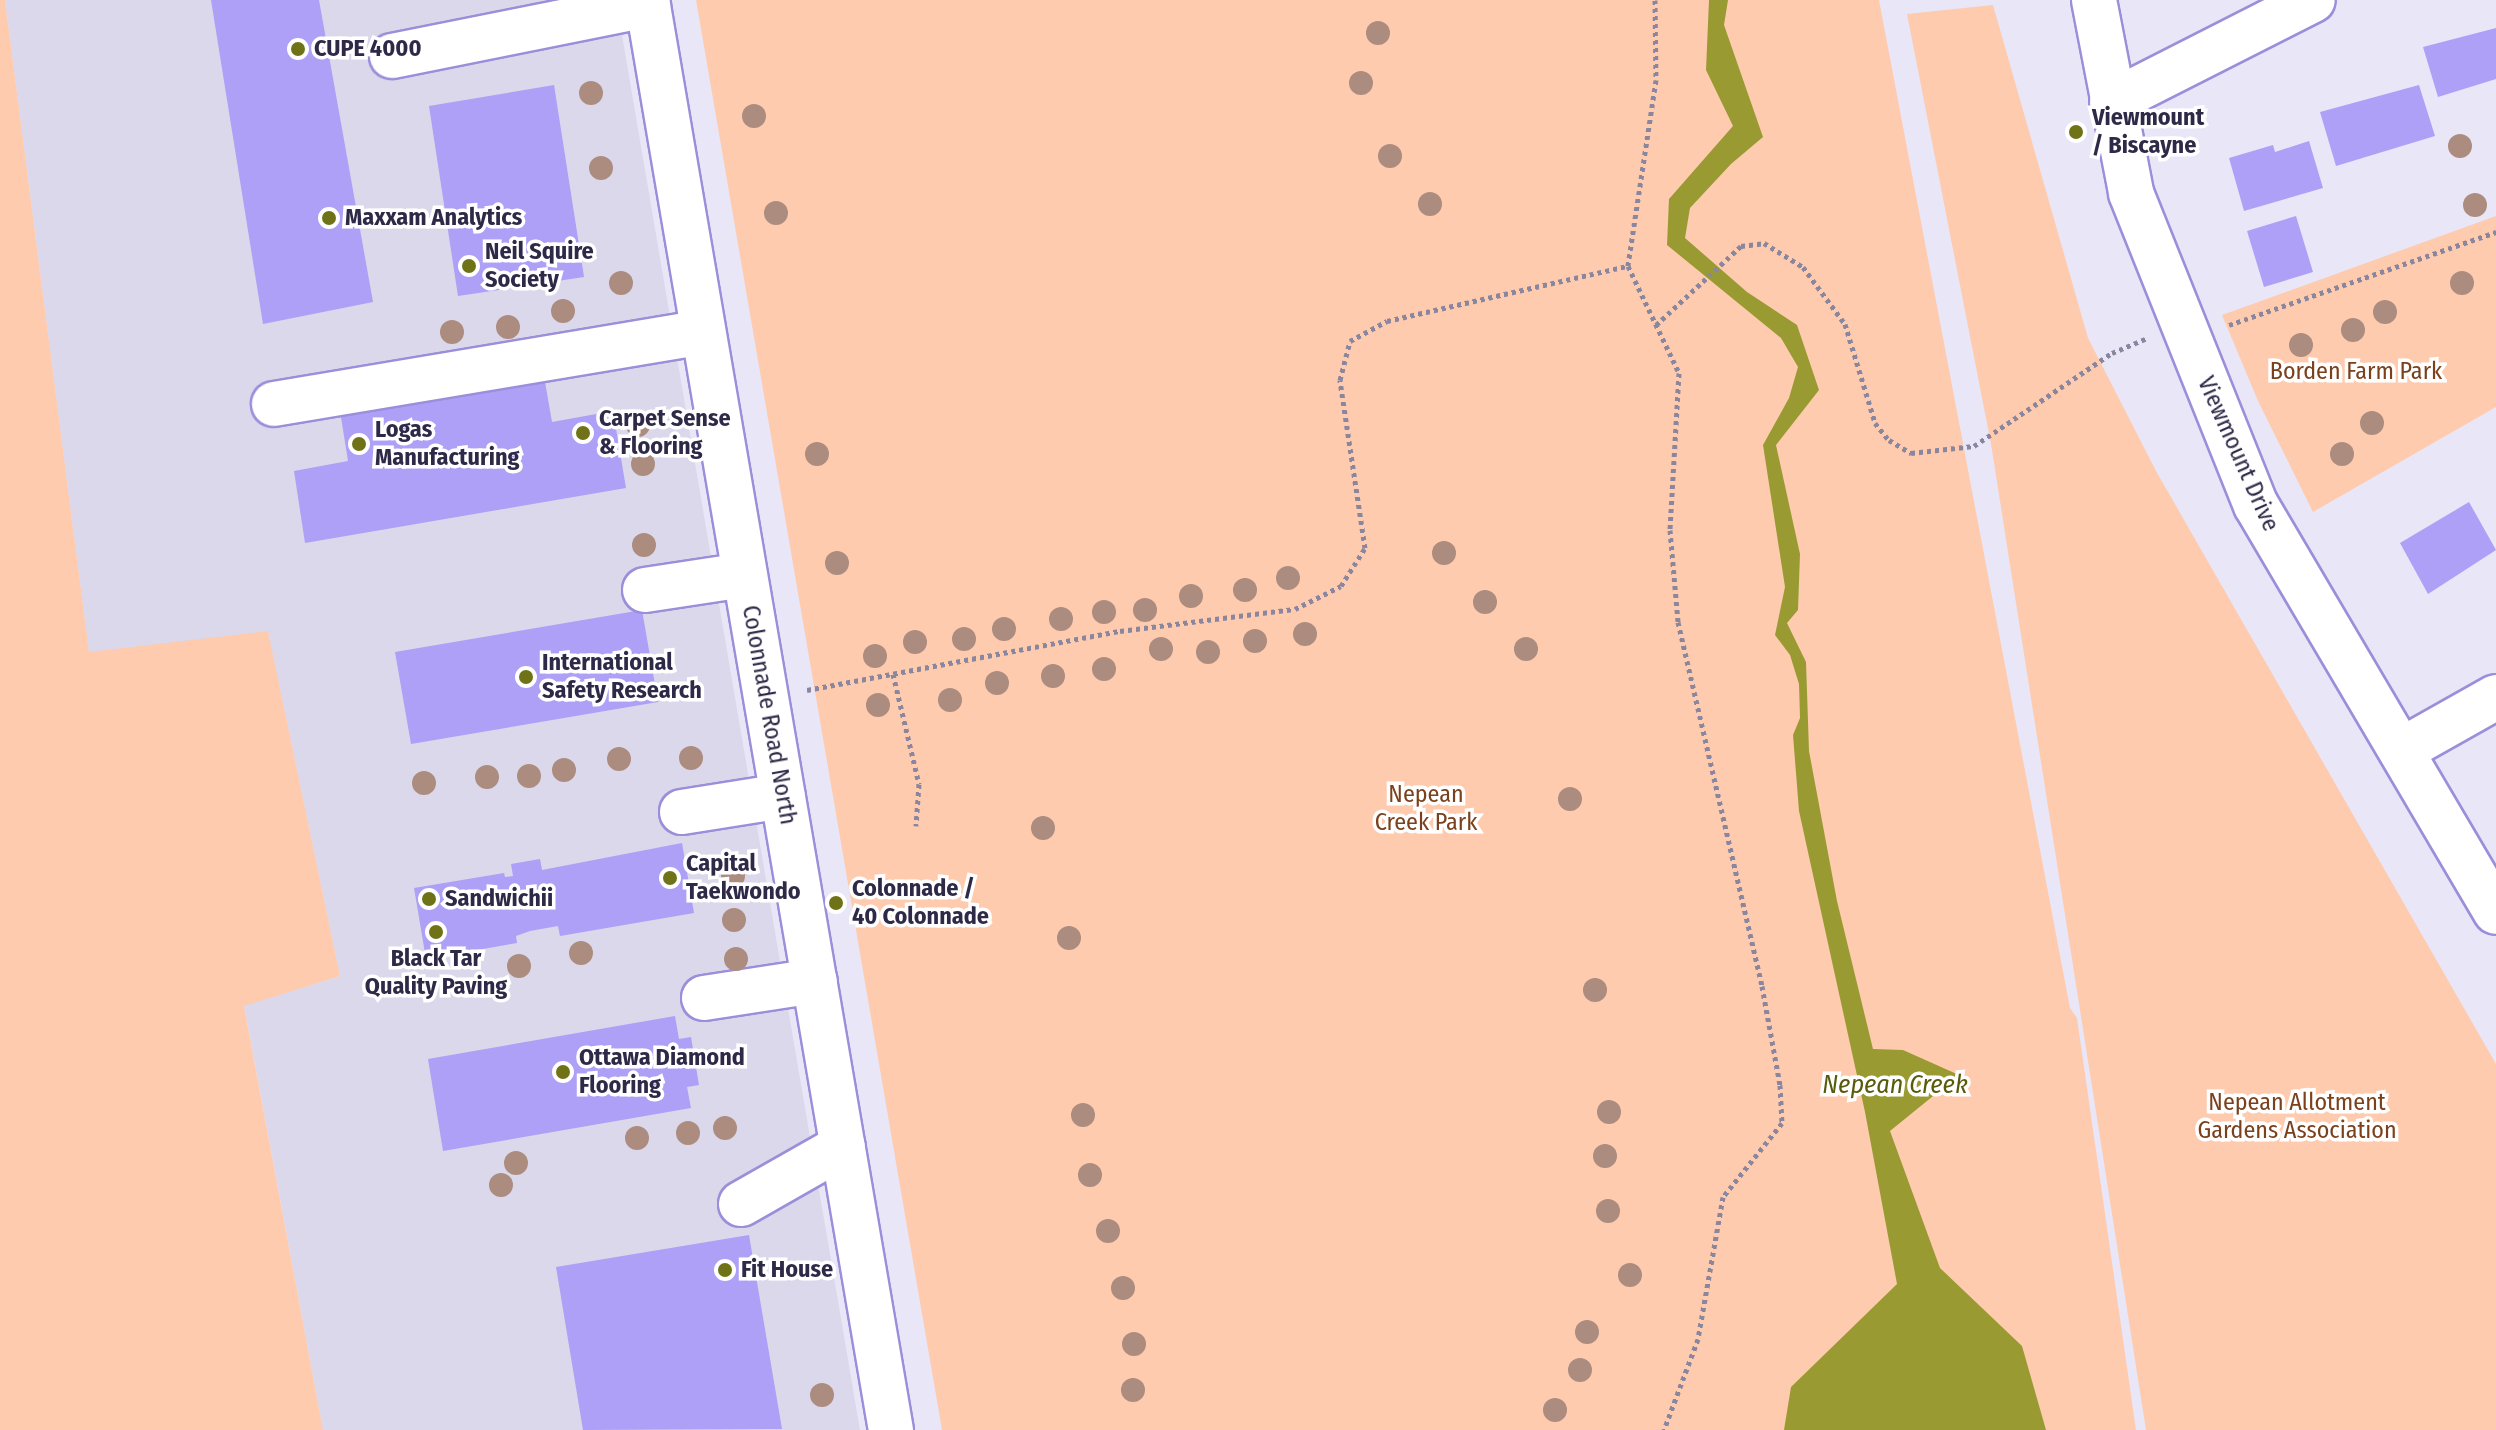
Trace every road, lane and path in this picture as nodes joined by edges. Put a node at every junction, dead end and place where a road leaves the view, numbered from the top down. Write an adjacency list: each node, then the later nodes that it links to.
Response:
1 (1655, 0): 8 (path)
2 (2094, 0): 6 (street, Viewmount Drive)
3 (2313, 0): 6 (street)
4 (648, 3): 5 (street); 12 (street, Colonnade Road North)
5 (392, 56)
6 (2112, 102): 11 (street, Viewmount Drive)
7 (2496, 232): 9 (path)
8 (1628, 266): 10 (path); 16 (path)
9 (2245, 321)
10 (1656, 325): 11 (path); 29 (path)
11 (2182, 325): 19 (street, Viewmount Drive)
12 (703, 332): 13 (street); 14 (street, Colonnade Road North)
13 (274, 404)
14 (744, 575): 15 (street); 18 (street, Colonnade Road North)
15 (645, 590)
16 (893, 674): 18 (path); 22 (path)
17 (2496, 697): 19 (street)
18 (765, 698): 20 (street, Colonnade Road North)
19 (2402, 750): 23 (street, Viewmount Drive)
20 (783, 796): 21 (street); 24 (street, Colonnade Road North)
21 (682, 812)
22 (916, 826)
23 (2496, 912)
24 (815, 981): 25 (street); 26 (street, Colonnade Road North)
25 (704, 998)
26 (843, 1146): 27 (street); 28 (street, Colonnade Road North)
27 (741, 1204)
28 (891, 1430)
29 (1664, 1430)

